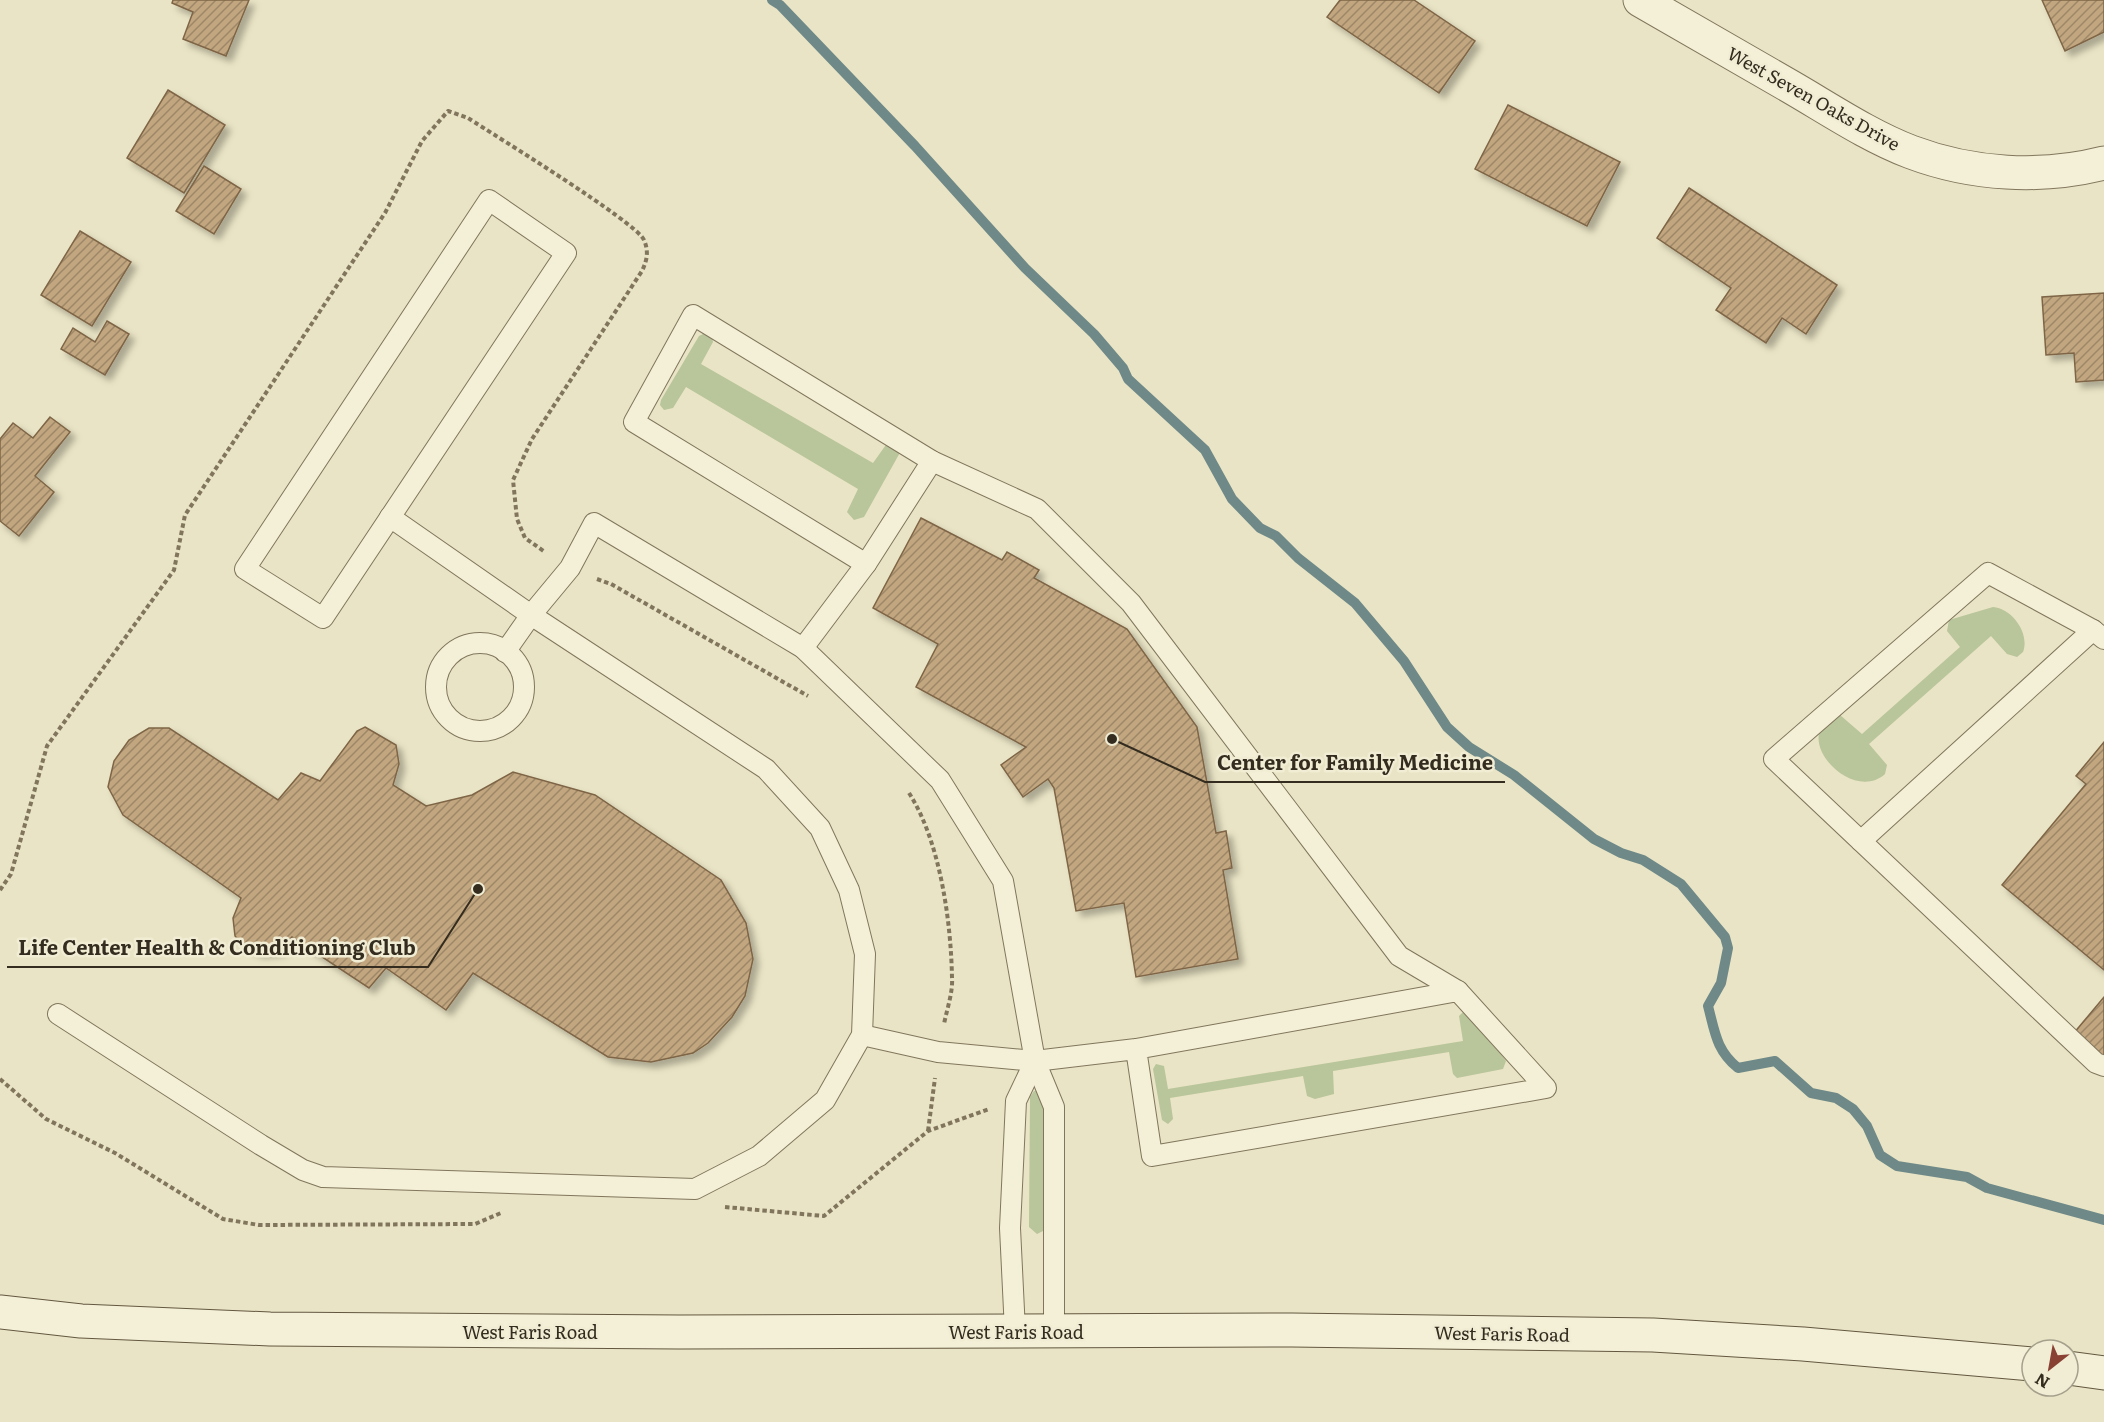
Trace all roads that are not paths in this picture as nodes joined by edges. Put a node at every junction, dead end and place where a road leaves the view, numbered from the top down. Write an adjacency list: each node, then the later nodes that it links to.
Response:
1 (1640, 0): 2 (main road, West Seven Oaks Drive)
2 (2104, 164)
3 (932, 461): 5 (lane); 5 (lane); 11 (lane)
4 (390, 517): 4 (lane); 6 (lane)
5 (866, 564): 8 (lane)
6 (531, 615): 8 (lane); 9 (lane); 13 (lane)
7 (2099, 635): 10 (lane); 10 (lane)
8 (803, 648): 15 (lane)
9 (505, 652): 9 (lane)
10 (1861, 841): 16 (lane)
11 (1458, 991): 14 (lane); 14 (lane)
12 (58, 1014): 13 (lane)
13 (862, 1035): 15 (lane)
14 (1136, 1049): 15 (lane)
15 (1035, 1061): 18 (lane); 19 (lane)
16 (2104, 1066)
17 (0, 1312): 18 (main road, West Faris Road)
18 (1015, 1331): 19 (main road, West Faris Road)
19 (1054, 1331): 20 (main road, West Faris Road)
20 (2020, 1364)
21 (2080, 1369): 22 (main road)
22 (2104, 1372)

